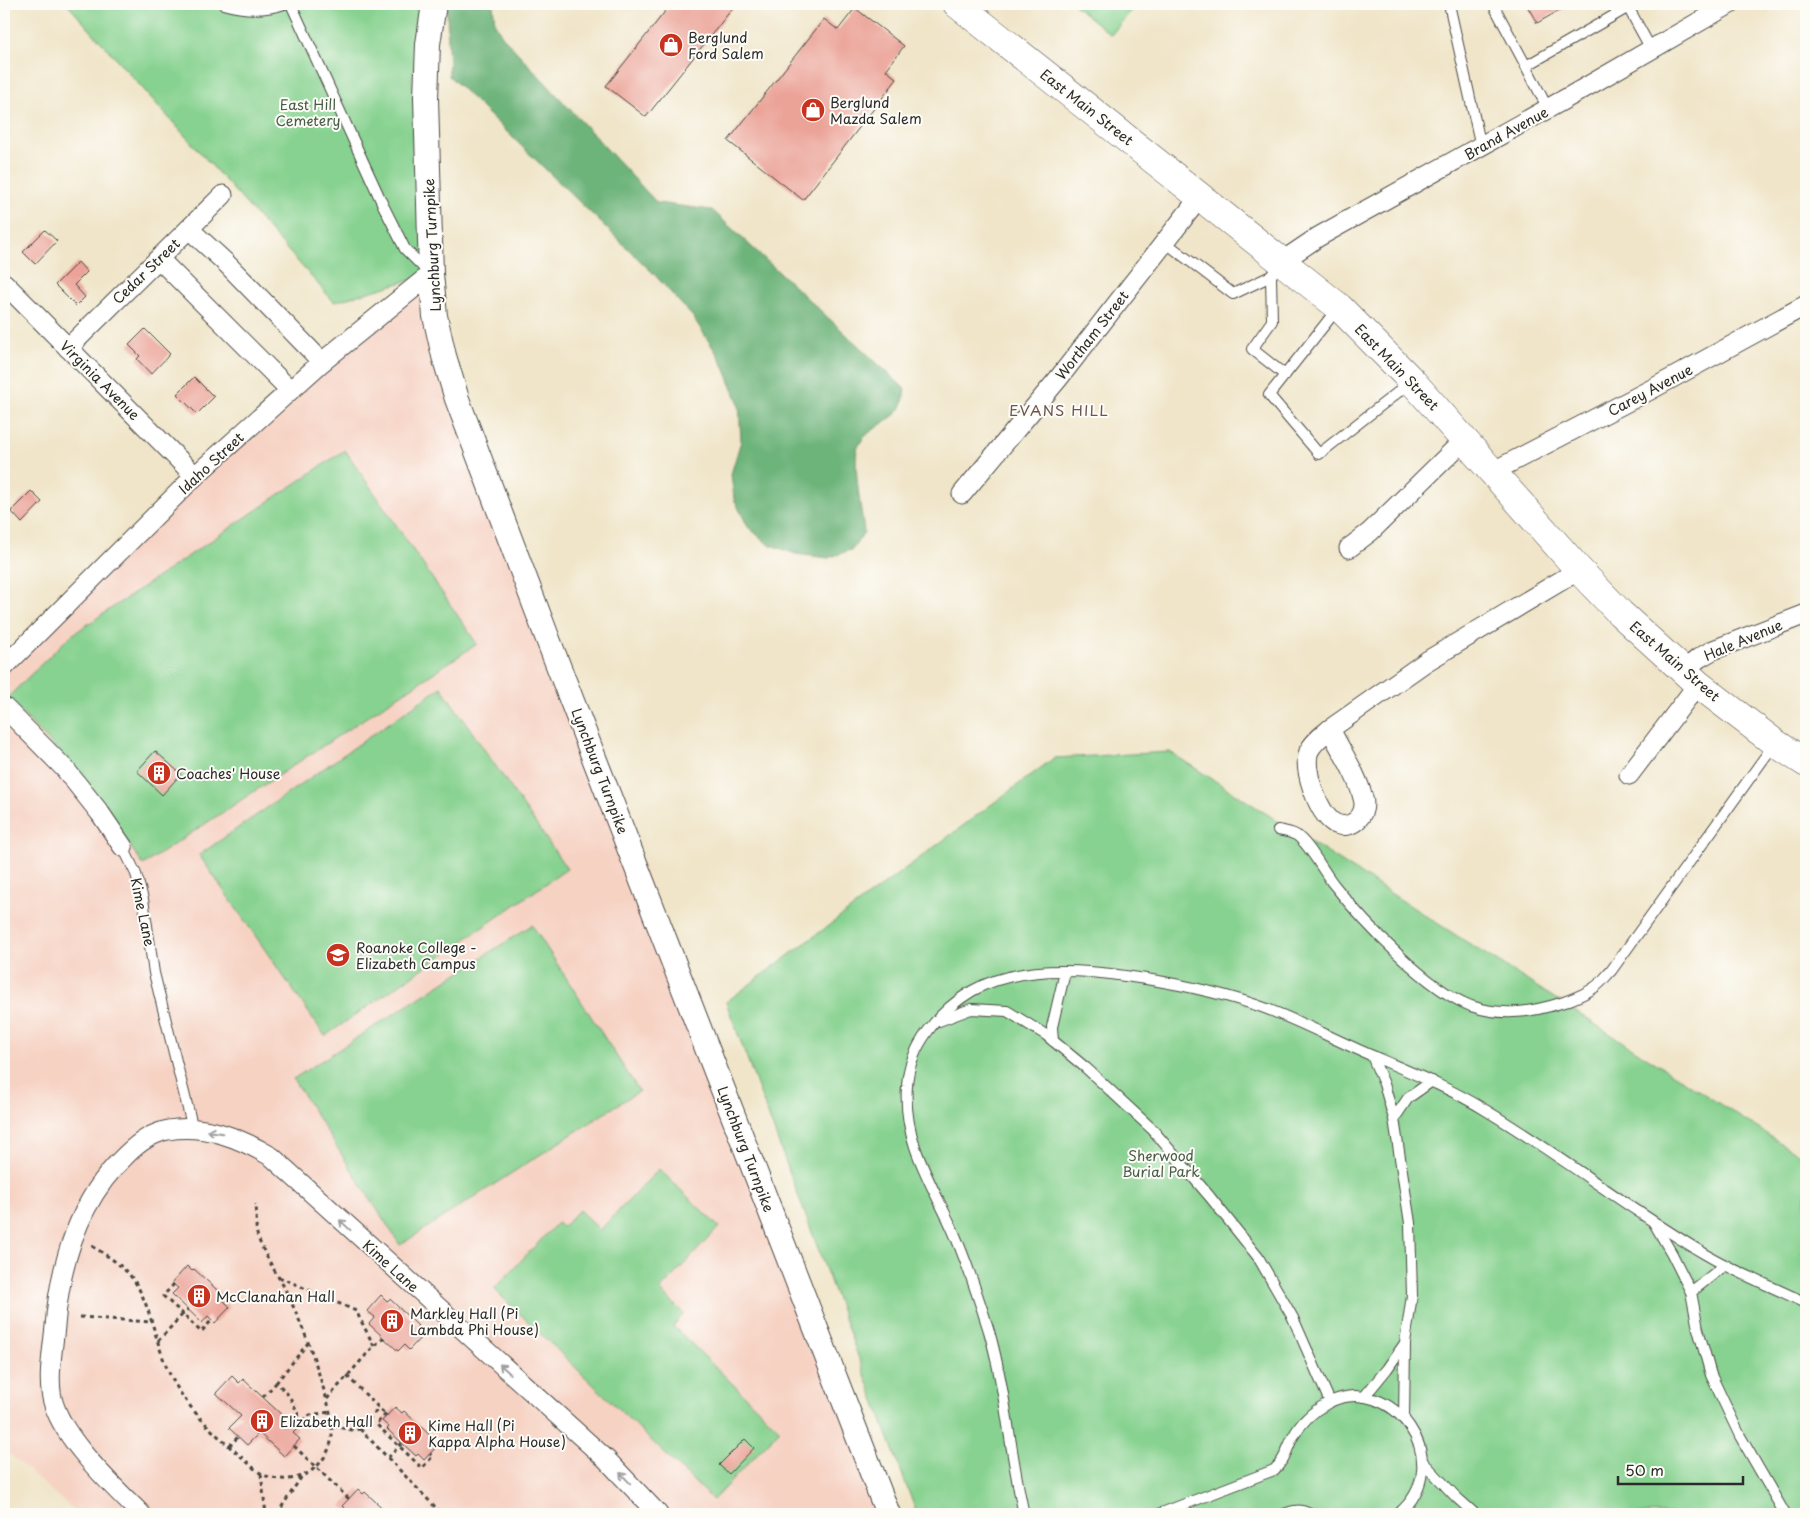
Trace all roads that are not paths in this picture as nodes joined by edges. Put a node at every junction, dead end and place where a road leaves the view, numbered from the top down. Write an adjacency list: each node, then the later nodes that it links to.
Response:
1 (224, 4): 2 (lane)
2 (284, 4)
3 (291, 4): 20 (lane)
4 (434, 4): 20 (street, Lynchburg Turnpike)
5 (957, 4): 15 (main road, East Main Street)
6 (1449, 4): 13 (lane)
7 (1493, 4): 11 (lane)
8 (1730, 4): 10 (street, Brand Avenue)
9 (1631, 6): 10 (lane); 11 (lane)
10 (1651, 50): 12 (street, Brand Avenue)
11 (1526, 66): 12 (lane)
12 (1548, 109): 13 (street, Brand Avenue)
13 (1480, 147): 19 (street, Brand Avenue)
14 (224, 195): 16 (street, Cedar Street)
15 (1200, 197): 17 (street, Wortham Street); 19 (main road, East Main Street)
16 (189, 229): 18 (street, Cedar Street); 25 (street)
17 (1165, 242): 19 (lane); 32 (street, Wortham Street)
18 (159, 259): 24 (street, Cedar Street); 28 (street)
19 (1276, 269): 23 (main road, East Main Street); 26 (lane)
20 (431, 274): 25 (street, Idaho Street); 63 (street, Lynchburg Turnpike)
21 (4, 284): 24 (street, Virginia Avenue)
22 (1806, 305): 30 (street, Carey Avenue)
23 (1338, 307): 26 (lane); 27 (main road, East Main Street)
24 (68, 348): 31 (street, Virginia Avenue)
25 (322, 362): 28 (street, Idaho Street)
26 (1285, 375): 27 (lane)
27 (1412, 381): 29 (main road, East Main Street)
28 (290, 390): 31 (street, Idaho Street)
29 (1464, 440): 30 (main road, East Main Street); 33 (street)
30 (1492, 472): 34 (main road, East Main Street)
31 (195, 476): 36 (street, Idaho Street)
32 (962, 494)
33 (1349, 548)
34 (1579, 570): 37 (main road, East Main Street); 39 (street)
35 (1806, 614): 37 (street, Hale Avenue)
36 (4, 668)
37 (1691, 678): 40 (main road, East Main Street); 42 (street, Hale Avenue)
38 (4, 706): 44 (street, Kime Lane)
39 (1330, 729): 39 (street)
40 (1775, 743): 41 (main road, East Main Street); 43 (lane)
41 (1806, 763)
42 (1629, 775)
43 (1278, 830)
44 (122, 847): 51 (lane, Kime Lane)
45 (1065, 972): 46 (lane); 47 (lane); 48 (lane)
46 (933, 1024): 47 (lane); 64 (lane)
47 (1053, 1040): 58 (lane)
48 (1372, 1056): 49 (lane); 50 (lane)
49 (1432, 1082): 50 (lane); 52 (lane)
50 (1394, 1119): 56 (lane)
51 (193, 1129): 61 (street, Kime Lane); 62 (street, Kime Lane, one-way to 51)
52 (1652, 1221): 53 (lane); 54 (lane)
53 (1725, 1265): 54 (lane); 55 (lane)
54 (1691, 1292): 70 (lane)
55 (1806, 1303)
56 (1405, 1343): 57 (lane); 59 (lane)
57 (1364, 1397): 58 (lane); 59 (lane)
58 (1330, 1402): 65 (lane)
59 (1404, 1419): 60 (lane)
60 (1423, 1462): 68 (lane); 69 (lane)
61 (141, 1514)
62 (658, 1514)
63 (888, 1514)
64 (1024, 1514)
65 (1159, 1514)
66 (1284, 1514): 67 (lane)
67 (1310, 1514)
68 (1398, 1514)
69 (1475, 1514)
70 (1786, 1514)

